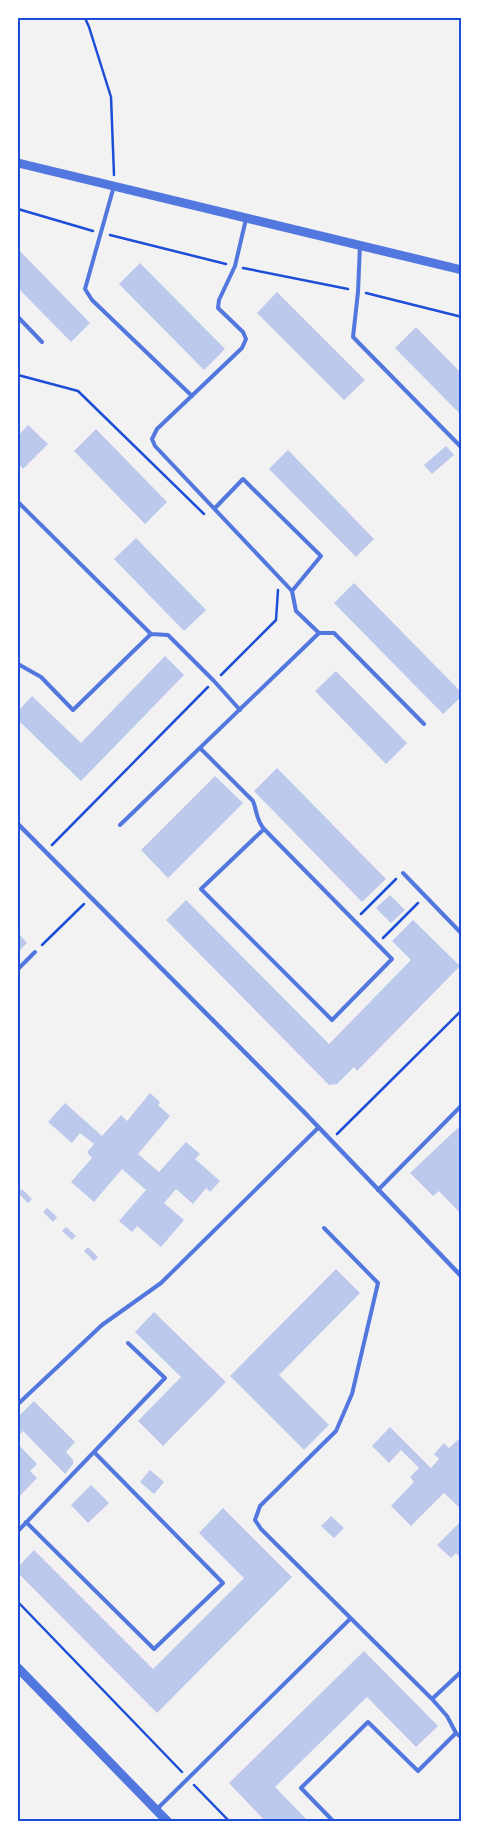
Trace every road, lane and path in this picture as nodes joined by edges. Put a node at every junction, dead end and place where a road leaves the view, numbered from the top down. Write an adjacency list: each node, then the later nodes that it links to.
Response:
1 (85, 18): 3 (path)
2 (18, 163): 3 (street)
3 (114, 186): 4 (street); 10 (lane)
4 (247, 218): 5 (street); 10 (lane)
5 (360, 246): 6 (street); 11 (lane)
6 (462, 270)
7 (18, 317): 8 (lane)
8 (42, 342)
9 (18, 374): 14 (path)
10 (192, 396): 13 (lane)
11 (462, 448)
12 (18, 502): 18 (lane)
13 (215, 508): 16 (lane); 16 (lane)
14 (207, 516)
15 (278, 586): 20 (path)
16 (292, 591): 17 (lane)
17 (319, 633): 21 (lane); 22 (lane)
18 (151, 634): 19 (lane); 20 (lane)
19 (18, 664)
20 (214, 681): 21 (lane); 27 (path)
21 (240, 710): 23 (lane)
22 (424, 724)
23 (200, 748): 25 (lane); 26 (lane)
24 (18, 824): 27 (street)
25 (120, 826)
26 (264, 829): 31 (lane); 33 (lane)
27 (45, 851): 30 (street)
28 (403, 873): 29 (lane); 31 (path)
29 (424, 896): 32 (lane); 33 (path)
30 (90, 897): 34 (path); 38 (street)
31 (354, 920): 33 (lane)
32 (462, 934)
33 (378, 944)
34 (35, 952): 35 (lane)
35 (18, 969)
36 (462, 1010): 39 (path)
37 (462, 1105): 40 (lane)
38 (318, 1128): 39 (street); 44 (lane)
39 (331, 1141): 40 (street)
40 (378, 1190): 42 (street)
41 (324, 1228): 49 (lane)
42 (462, 1277)
43 (128, 1343): 45 (lane)
44 (18, 1404)
45 (95, 1453): 46 (lane); 46 (lane)
46 (26, 1522): 47 (lane)
47 (18, 1531)
48 (18, 1602): 55 (path)
49 (350, 1619): 52 (lane); 55 (lane)
50 (18, 1668): 56 (street)
51 (462, 1671): 52 (lane)
52 (432, 1699): 53 (lane)
53 (456, 1733): 54 (lane); 59 (lane)
54 (462, 1738)
55 (188, 1778): 56 (lane); 58 (path)
56 (156, 1810): 57 (street)
57 (168, 1822)
58 (230, 1822)
59 (334, 1822)

